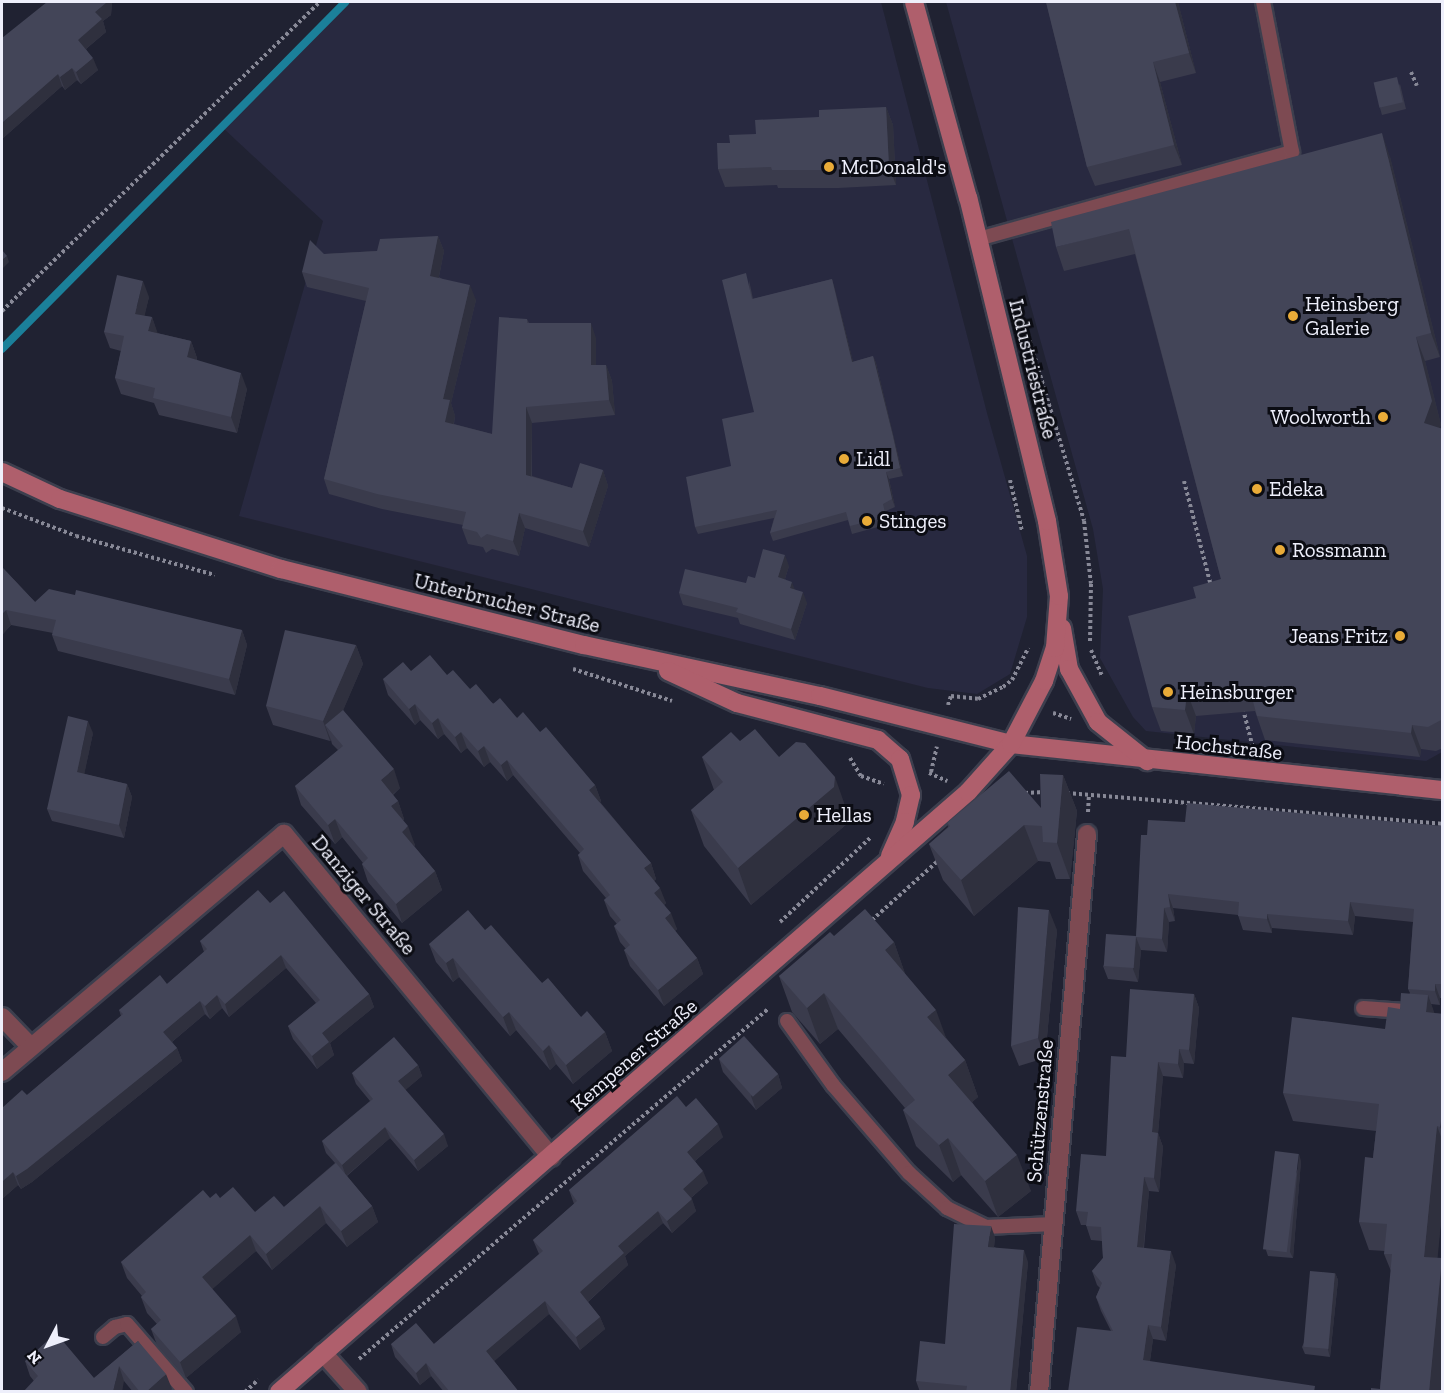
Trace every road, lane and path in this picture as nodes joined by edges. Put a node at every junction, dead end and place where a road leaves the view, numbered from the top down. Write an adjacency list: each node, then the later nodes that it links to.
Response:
1 (320, 2): 7 (path)
2 (914, 2): 6 (street, Industriestraße)
3 (1263, 2): 6 (lane)
4 (1411, 72): 5 (path)
5 (1417, 86)
6 (978, 239): 13 (street, Industriestraße)
7 (2, 311)
8 (2, 472): 15 (street, Unterbrucher Straße)
9 (1184, 481): 12 (path)
10 (2, 508): 11 (path)
11 (222, 577)
12 (1213, 593)
13 (1059, 596): 20 (street, Industriestraße); 22 (street)
14 (1029, 645): 19 (path)
15 (639, 658): 19 (street, Unterbrucher Straße); 25 (street)
16 (561, 665): 17 (path)
17 (682, 704)
18 (1242, 705): 24 (path)
19 (943, 727): 20 (street, Unterbrucher Straße); 23 (path)
20 (1011, 744): 22 (street, Hochstraße); 28 (street, Kempener Straße)
21 (846, 750): 25 (path)
22 (1147, 761): 24 (street, Hochstraße)
23 (931, 772): 25 (path); 28 (path)
24 (1259, 772): 26 (street, Hochstraße)
25 (909, 780): 34 (street)
26 (1441, 788)
27 (1052, 791): 30 (path)
28 (968, 792): 34 (street, Kempener Straße)
29 (1061, 792): 31 (path)
30 (1017, 793)
31 (1443, 824)
32 (1087, 834): 44 (street, Schützenstraße)
33 (947, 853): 35 (path)
34 (886, 864): 43 (street, Kempener Straße)
35 (869, 922)
36 (774, 1004): 47 (path)
37 (1363, 1008): 38 (lane)
38 (1420, 1012)
39 (2, 1017): 41 (street)
40 (787, 1021): 44 (lane)
41 (30, 1046): 42 (street, Danziger Straße); 43 (street, Danziger Straße)
42 (2, 1072)
43 (551, 1157): 46 (street, Kempener Straße)
44 (1053, 1224): 51 (street, Schützenstraße)
45 (103, 1337): 48 (lane)
46 (323, 1353): 47 (street); 49 (street, Kempener Straße)
47 (341, 1374): 50 (street)
48 (186, 1392)
49 (279, 1392)
50 (358, 1392)
51 (1039, 1392)

